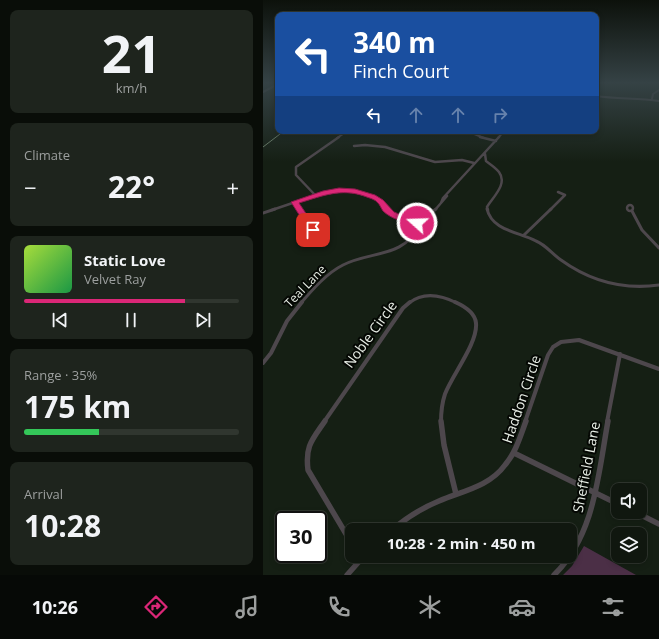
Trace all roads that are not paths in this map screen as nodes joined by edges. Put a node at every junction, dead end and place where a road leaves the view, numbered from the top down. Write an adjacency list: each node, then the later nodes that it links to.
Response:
1 (343, 134): 8 (street)
2 (473, 134): 4 (street)
3 (502, 134): 4 (street)
4 (496, 141): 6 (street)
5 (354, 146): 7 (street)
6 (485, 154): 7 (street); 15 (street)
7 (474, 163): 13 (street)
8 (315, 196): 10 (street); 13 (street)
9 (563, 197): 15 (street)
10 (295, 202): 12 (street); 14 (street)
11 (632, 211): 16 (street)
12 (263, 214)
13 (417, 223): 19 (street, Teal Lane)
14 (313, 230)
15 (524, 235): 17 (street)
16 (659, 248)
17 (659, 285)
18 (620, 354): 20 (street, Haddon Circle); 21 (street, Haddon Circle); 22 (street, Sheffield Lane)
19 (263, 363)
20 (659, 369)
21 (514, 453): 22 (street); 23 (street)
22 (594, 492): 24 (street); 31 (street, Sheffield Lane)
23 (456, 494): 26 (street); 28 (street, Noble Circle)
24 (611, 500)
25 (647, 518): 27 (street)
26 (402, 523)
27 (659, 524)
28 (345, 532)
29 (356, 563): 30 (street)
30 (347, 575)
31 (554, 575)

